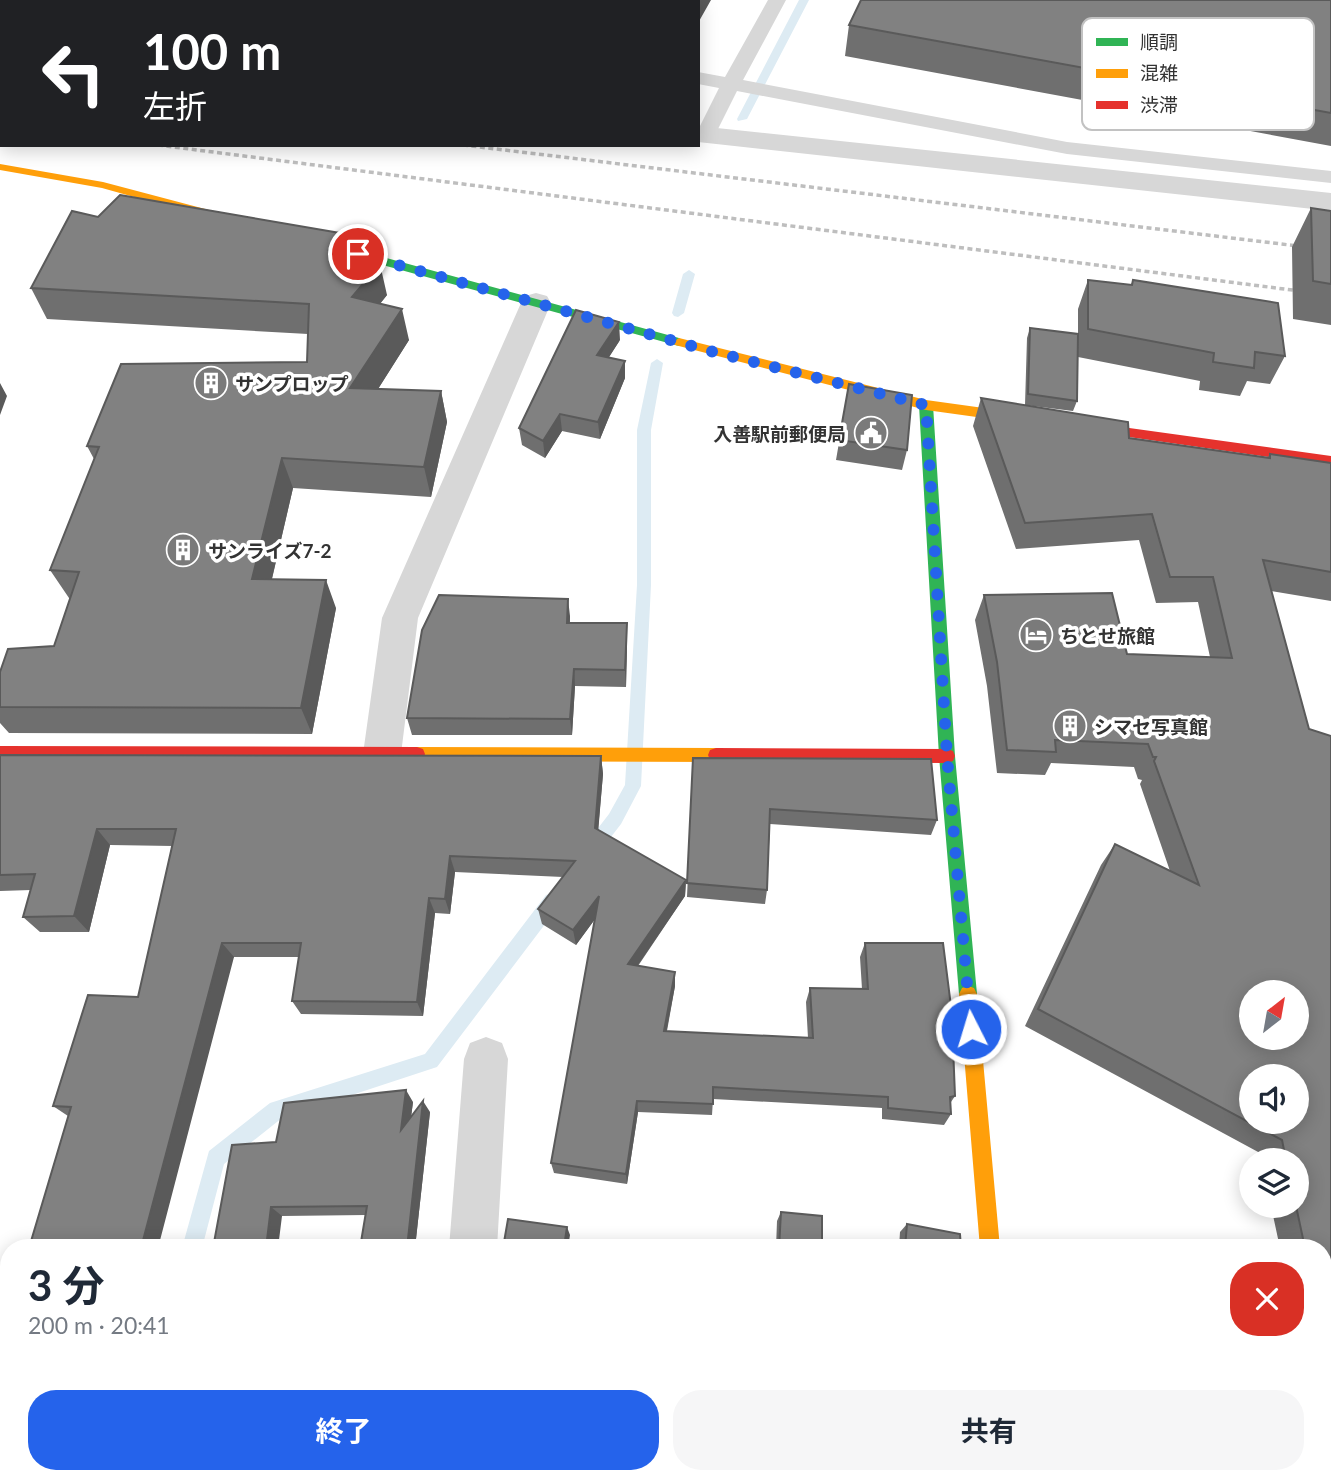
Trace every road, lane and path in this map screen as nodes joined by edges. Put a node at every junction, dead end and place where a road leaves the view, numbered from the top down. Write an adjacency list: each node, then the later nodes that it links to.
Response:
1 (777, 0): 3 (lane)
2 (700, 78): 3 (lane)
3 (731, 84): 4 (lane); 6 (lane)
4 (702, 134): 7 (street)
5 (0, 167): 8 (street)
6 (1331, 177)
7 (1331, 202)
8 (234, 221)
9 (274, 232): 10 (street)
10 (536, 303): 11 (street); 14 (street)
11 (926, 405): 12 (street); 15 (street)
12 (1331, 461)
13 (0, 753): 14 (street)
14 (382, 754): 15 (street)
15 (947, 756): 18 (street)
16 (486, 1059): 17 (street)
17 (474, 1239)
18 (989, 1239)

